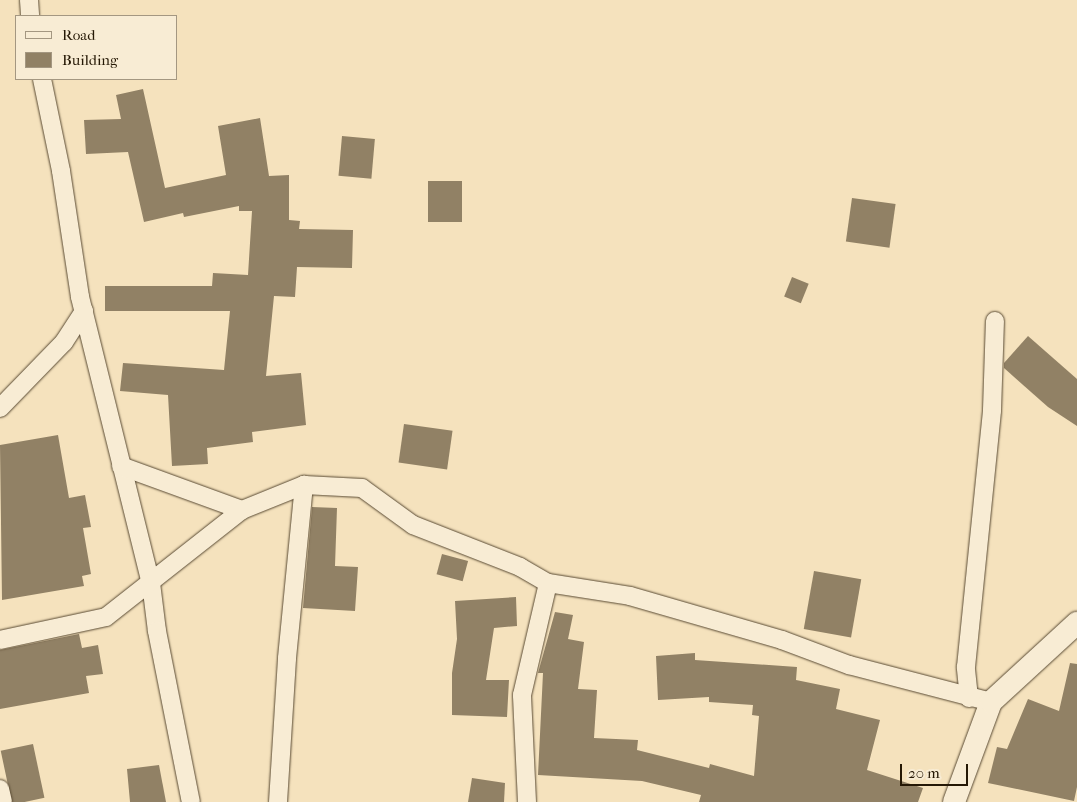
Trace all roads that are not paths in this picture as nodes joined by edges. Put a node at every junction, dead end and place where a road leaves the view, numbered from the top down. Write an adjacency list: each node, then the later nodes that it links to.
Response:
1 (28, 0): 2 (street)
2 (30, 15)
3 (42, 80): 4 (street)
4 (84, 311): 6 (street); 7 (street)
5 (995, 321): 14 (street)
6 (0, 408)
7 (121, 466): 9 (street); 10 (street)
8 (304, 485): 9 (street); 11 (street); 19 (street)
9 (242, 510): 10 (street)
10 (151, 582): 13 (street); 18 (street)
11 (548, 583): 14 (street); 20 (street)
12 (1077, 623): 15 (street)
13 (0, 640)
14 (969, 698): 15 (street)
15 (991, 702): 21 (street)
16 (0, 789): 17 (street)
17 (3, 802)
18 (191, 802)
19 (278, 802)
20 (526, 802)
21 (954, 802)

